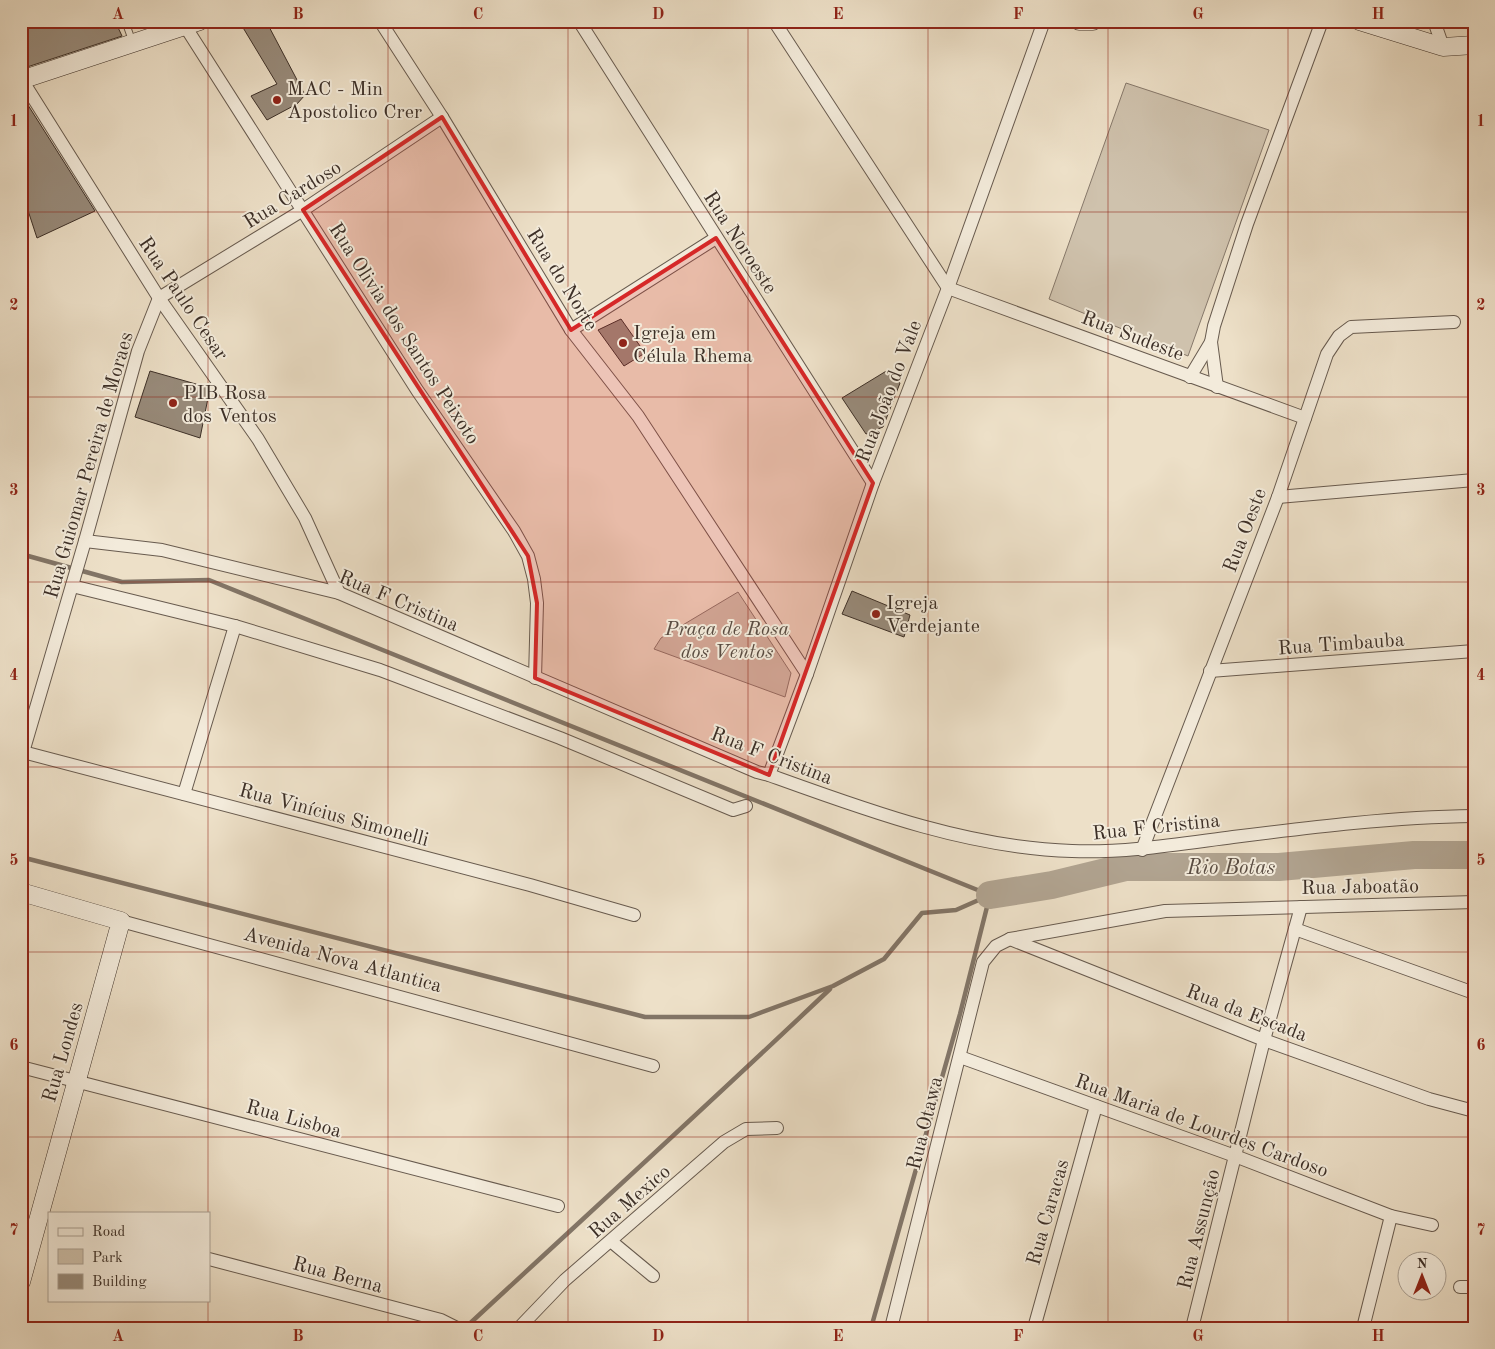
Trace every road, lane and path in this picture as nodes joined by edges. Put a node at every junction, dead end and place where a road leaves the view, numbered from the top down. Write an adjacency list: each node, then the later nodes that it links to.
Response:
1 (125, 21): 12 (lane)
2 (380, 21): 16 (street, Rua do Norte)
3 (579, 21): 18 (street, Rua Noroeste)
4 (774, 21): 19 (street)
5 (1044, 21): 19 (street, Rua João do Vale)
6 (1079, 21): 7 (street)
7 (1093, 21)
8 (1322, 21): 23 (street)
9 (1359, 21): 14 (street)
10 (1434, 21): 14 (street)
11 (193, 24): 12 (street); 17 (street, Rua Olivia dos Santos Peixoto)
12 (134, 44): 15 (street)
13 (1474, 45): 14 (street)
14 (1443, 47)
15 (22, 80): 20 (street, Rua Paulo Cesar)
16 (442, 117): 17 (street, Rua Cardoso); 22 (street, Rua do Norte)
17 (303, 210): 20 (street, Rua Cardoso); 37 (street, Rua Olivia dos Santos Peixoto)
18 (716, 238): 22 (street); 28 (street, Rua Noroeste)
19 (948, 288): 24 (street, Rua Sudeste); 28 (street, Rua João do Vale)
20 (159, 298): 30 (street, Rua Guiomar Pereira de Moraes); 32 (street, Rua Paulo Cesar)
21 (1454, 322): 26 (street, Rua Oeste)
22 (571, 330): 36 (street, Rua do Norte)
23 (1211, 342): 24 (street); 25 (street)
24 (1190, 377): 25 (street, Rua Sudeste)
25 (1217, 387): 26 (street, Rua Sudeste)
26 (1305, 418): 29 (street, Rua Oeste)
27 (1474, 480): 29 (street)
28 (873, 483): 36 (street, Rua João do Vale)
29 (1278, 497): 35 (street, Rua Oeste)
30 (84, 545): 31 (street, Rua Guiomar Pereira de Moraes); 32 (street, Rua F Cristina)
31 (73, 582): 33 (street); 38 (street, Rua Guiomar Pereira de Moraes)
32 (339, 592): 37 (street, Rua F Cristina)
33 (235, 626): 40 (street); 41 (street)
34 (1474, 651): 35 (street, Rua Timbauba)
35 (1210, 671): 43 (street, Rua Oeste)
36 (807, 674): 39 (street, Rua João do Vale)
37 (535, 678): 39 (street, Rua F Cristina)
38 (22, 756): 40 (street, Rua Vinícius Simonelli)
39 (769, 775): 43 (street, Rua F Cristina)
40 (184, 794): 47 (street, Rua Vinícius Simonelli)
41 (746, 806)
42 (1474, 816): 43 (street, Rua F Cristina)
43 (1142, 850)
44 (21, 892): 48 (street, Avenida Nova Atlantica)
45 (1474, 902): 46 (street, Rua Jaboatão)
46 (1301, 907): 49 (street, Rua Assunção); 50 (street, Rua Jaboatão)
47 (634, 915)
48 (121, 921): 54 (street, Avenida Nova Atlantica); 56 (street, Rua Londes)
49 (1295, 929): 51 (street); 52 (street, Rua Assunção)
50 (1010, 939): 52 (street, Rua da Escada); 53 (street, Rua Otawa)
51 (1474, 993)
52 (1264, 1040): 58 (street, Rua da Escada); 60 (street, Rua Assunção)
53 (960, 1057): 57 (street, Rua Maria de Lourdes Cardoso); 73 (street, Rua Otawa)
54 (653, 1066)
55 (21, 1067): 56 (street, Rua Lisboa)
56 (75, 1081): 61 (street, Rua Lisboa); 62 (street, Rua Londes)
57 (1096, 1106): 60 (street, Rua Maria de Lourdes Cardoso); 74 (street, Rua Caracas)
58 (1474, 1111)
59 (776, 1128): 65 (street, Rua Mexico)
60 (1236, 1156): 63 (street, Rua Maria de Lourdes Cardoso); 75 (street, Rua Assunção)
61 (558, 1206)
62 (44, 1216): 68 (street, Rua Londes)
63 (1391, 1216): 64 (street, Rua Maria de Lourdes Cardoso); 76 (street)
64 (1432, 1225)
65 (612, 1242): 67 (street); 72 (street, Rua Mexico)
66 (210, 1259): 71 (street, Rua Berna)
67 (653, 1276)
68 (21, 1282)
69 (1460, 1287): 70 (street)
70 (1474, 1287)
71 (457, 1328)
72 (519, 1328)
73 (891, 1328)
74 (1034, 1328)
75 (1192, 1328)
76 (1363, 1328)

